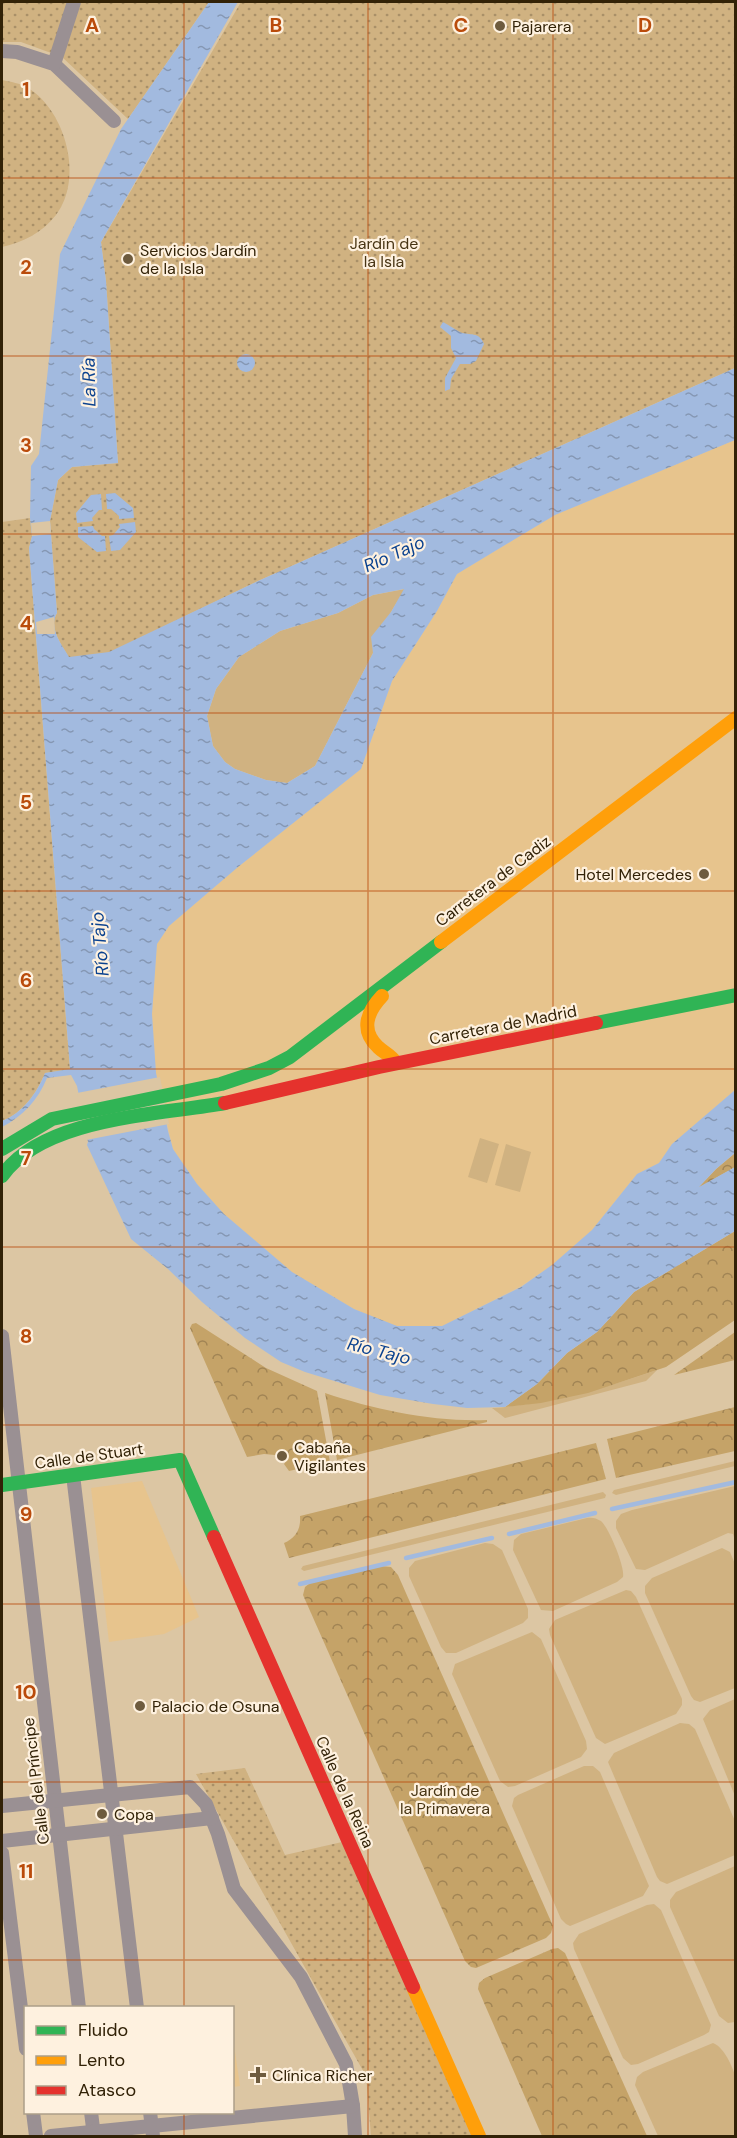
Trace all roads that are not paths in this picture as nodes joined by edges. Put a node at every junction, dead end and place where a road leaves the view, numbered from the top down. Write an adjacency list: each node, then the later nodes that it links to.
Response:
1 (74, 2): 3 (street)
2 (2, 51): 3 (street)
3 (54, 64): 4 (street)
4 (114, 121)
5 (735, 718): 6 (main road, Carretera de Cadiz)
6 (389, 981): 8 (main road); 9 (main road, Carretera de Cadiz)
7 (735, 995): 8 (main road, Carretera de Madrid)
8 (396, 1063): 10 (main road, Carretera de Madrid)
9 (2, 1149)
10 (2, 1176)
11 (2, 1336): 14 (street, Calle del Príncipe)
12 (180, 1460): 13 (main road, Calle de Stuart); 36 (main road, Calle de la Reina)
13 (74, 1475): 14 (main road, Calle de Stuart); 16 (street)
14 (18, 1482): 15 (main road, Calle de Stuart); 17 (street, Calle del Príncipe)
15 (2, 1485)
16 (112, 1795): 17 (street); 19 (street); 20 (street)
17 (55, 1801): 18 (street); 21 (street, Calle del Príncipe)
18 (2, 1806)
19 (212, 1818): 20 (street); 27 (street)
20 (116, 1829): 21 (street); 25 (street)
21 (59, 1835): 22 (street); 24 (street, Calle del Príncipe)
22 (2, 1841)
23 (2, 1853): 26 (street)
24 (79, 2006)
25 (137, 2006)
26 (24, 2033)
27 (353, 2106): 31 (street); 35 (street)
28 (33, 2114): 33 (street)
29 (91, 2114): 32 (street)
30 (150, 2114): 31 (street)
31 (152, 2132): 32 (street)
32 (94, 2135): 34 (street)
33 (36, 2136)
34 (51, 2136)
35 (356, 2136)
36 (479, 2136)

